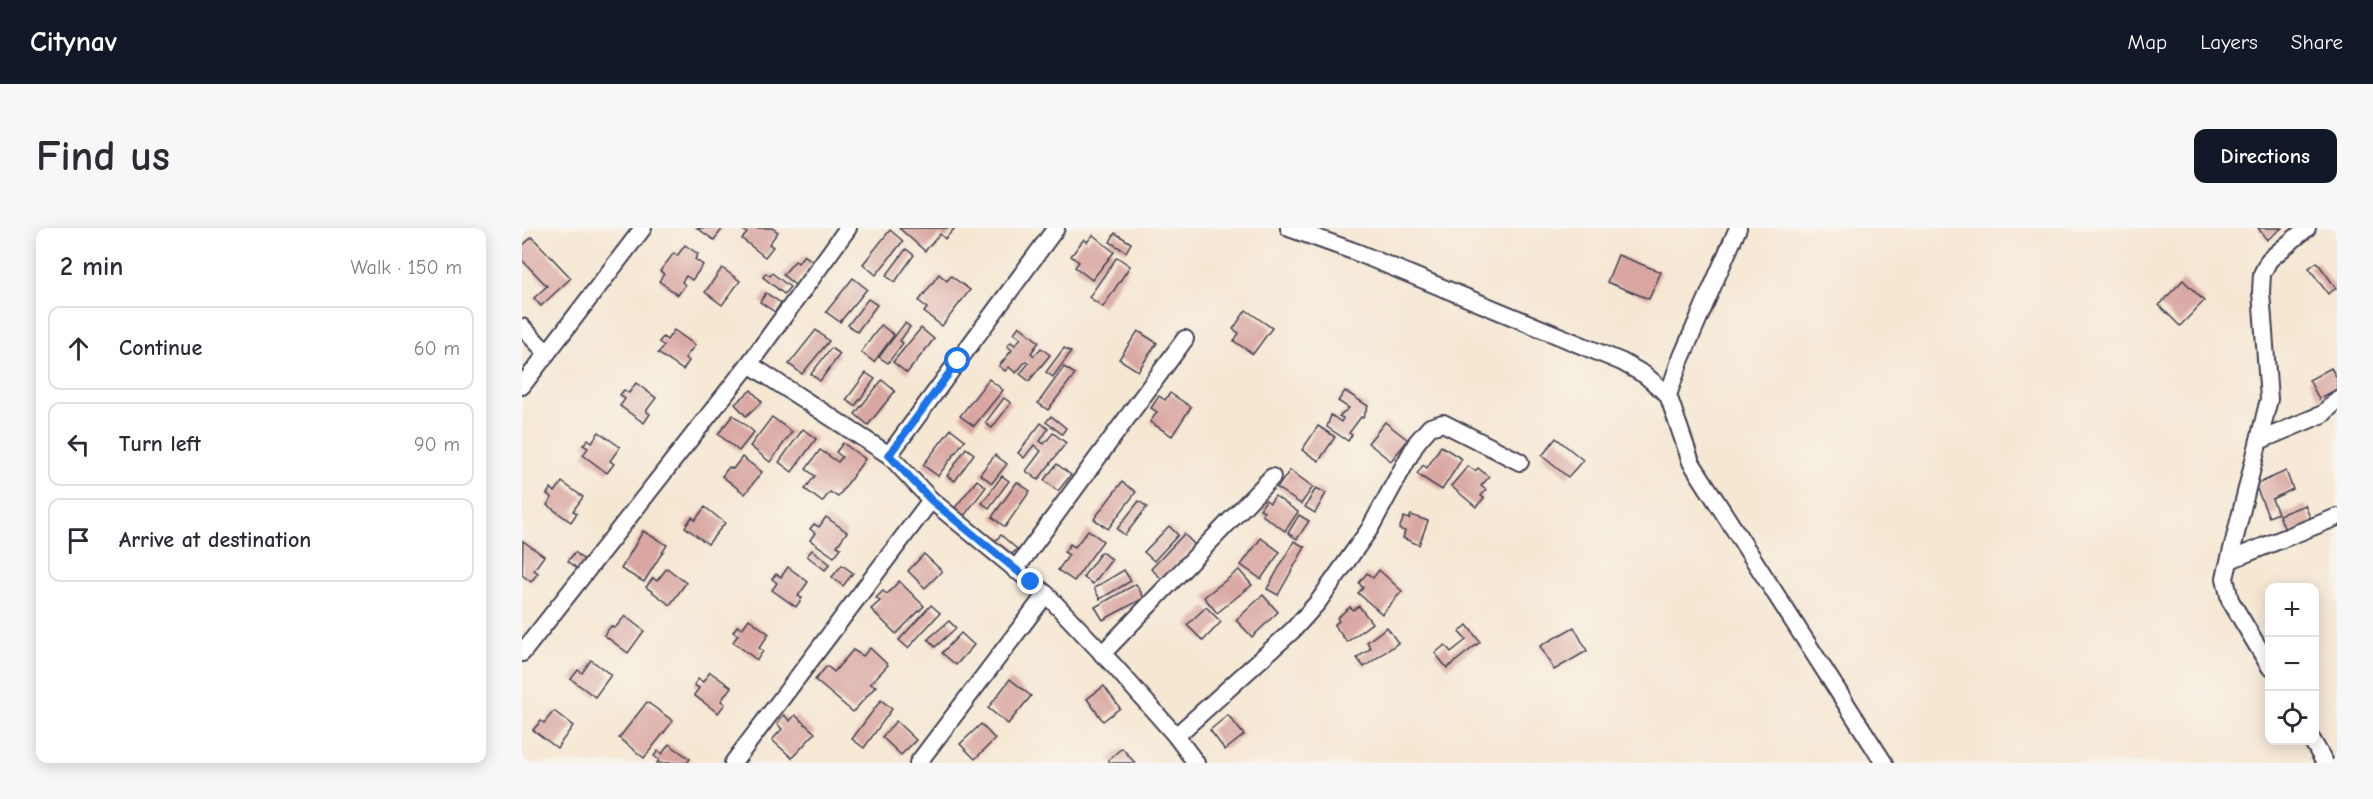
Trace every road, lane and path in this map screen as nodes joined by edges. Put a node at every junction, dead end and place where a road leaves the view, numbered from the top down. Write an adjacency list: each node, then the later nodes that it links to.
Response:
1 (643, 228): 9 (street)
2 (848, 228): 10 (street)
3 (1056, 228): 15 (street)
4 (1289, 228): 12 (street)
5 (1738, 228): 12 (street)
6 (2307, 228): 14 (street)
7 (522, 327): 9 (street)
8 (1185, 339): 21 (street)
9 (547, 353): 11 (street)
10 (748, 364): 15 (street); 23 (street)
11 (522, 386)
12 (1668, 395): 31 (street)
13 (2337, 400): 14 (street)
14 (2261, 440): 20 (street)
15 (889, 455): 18 (street)
16 (1520, 462): 26 (street)
17 (1272, 477): 24 (street)
18 (931, 500): 21 (street); 28 (street)
19 (2337, 517): 20 (street)
20 (2230, 560): 25 (street)
21 (1016, 570): 22 (street)
22 (1046, 594): 24 (street); 29 (street)
23 (522, 653)
24 (1102, 654): 26 (street)
25 (2265, 659)
26 (1176, 736): 30 (street)
27 (2314, 745): 32 (street)
28 (733, 763)
29 (918, 763)
30 (1196, 763)
31 (1884, 763)
32 (2325, 763)

